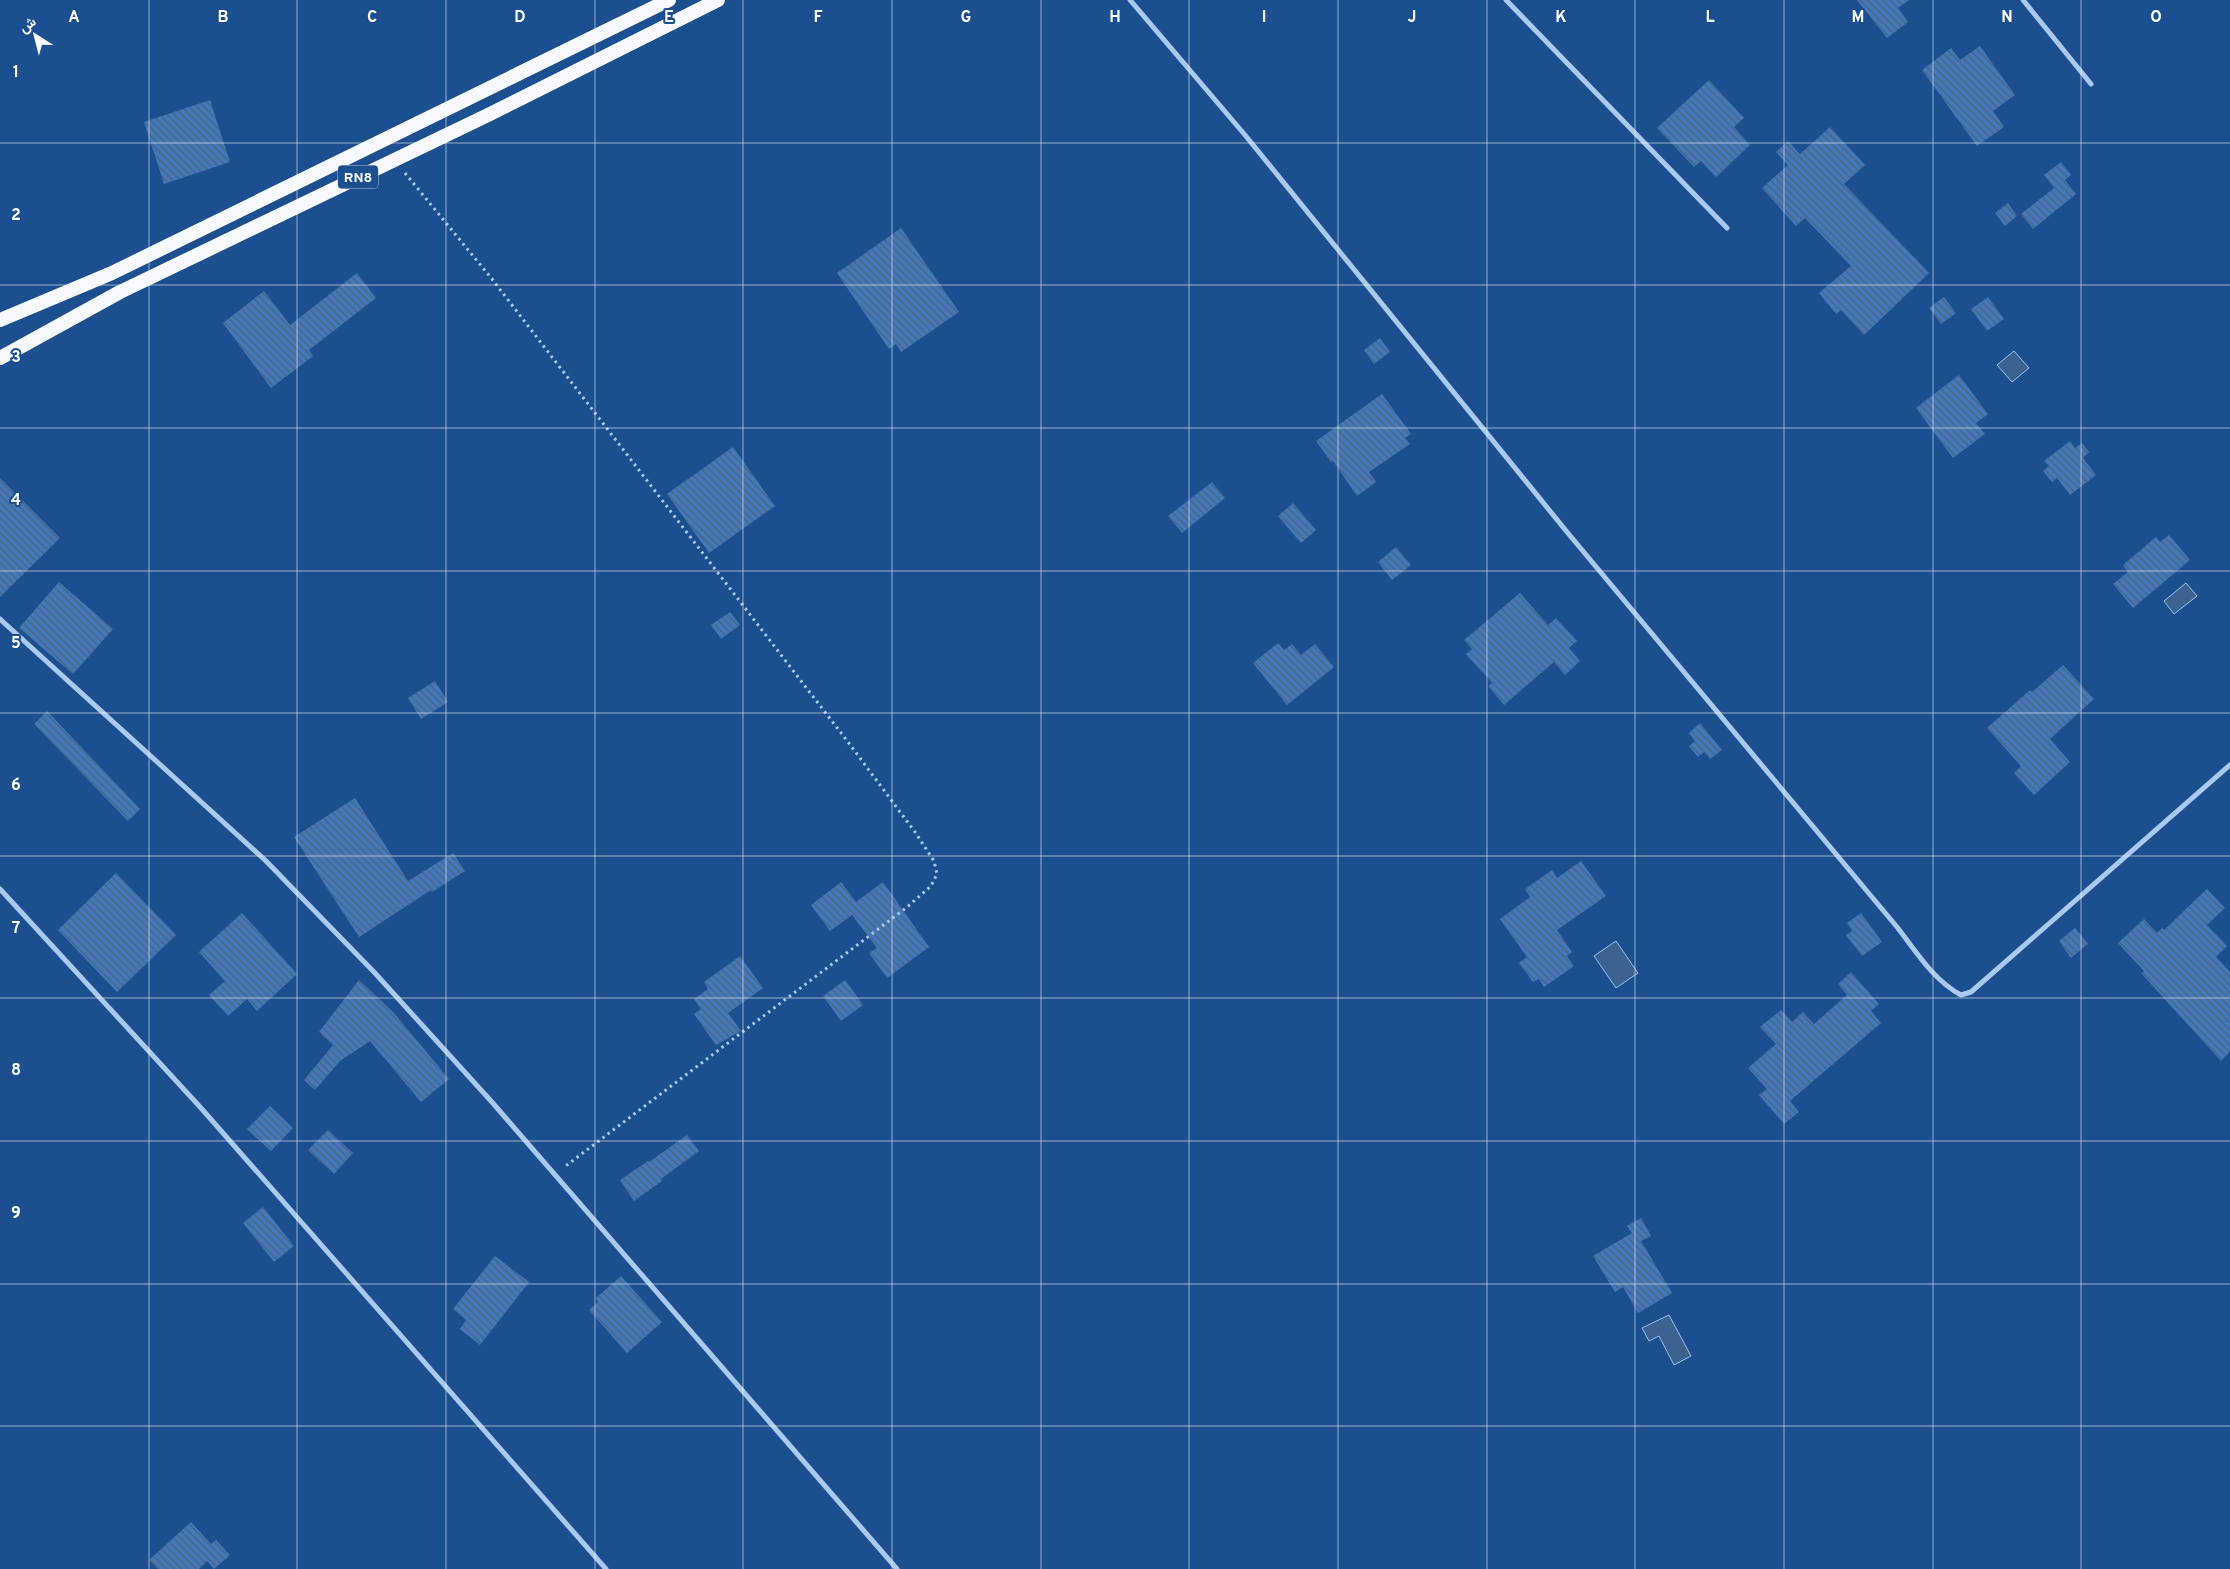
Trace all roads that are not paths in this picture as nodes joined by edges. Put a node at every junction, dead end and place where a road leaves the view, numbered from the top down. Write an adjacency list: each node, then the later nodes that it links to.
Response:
1 (669, 0): 8 (highway, RN8)
2 (718, 0): 9 (highway, RN8)
3 (1130, 0): 11 (street)
4 (1506, 0): 7 (street)
5 (2023, 0): 6 (street)
6 (2090, 84)
7 (1727, 228)
8 (0, 320)
9 (0, 358)
10 (0, 619): 14 (street)
11 (2230, 765)
12 (0, 889): 13 (street)
13 (606, 1569)
14 (897, 1569)

